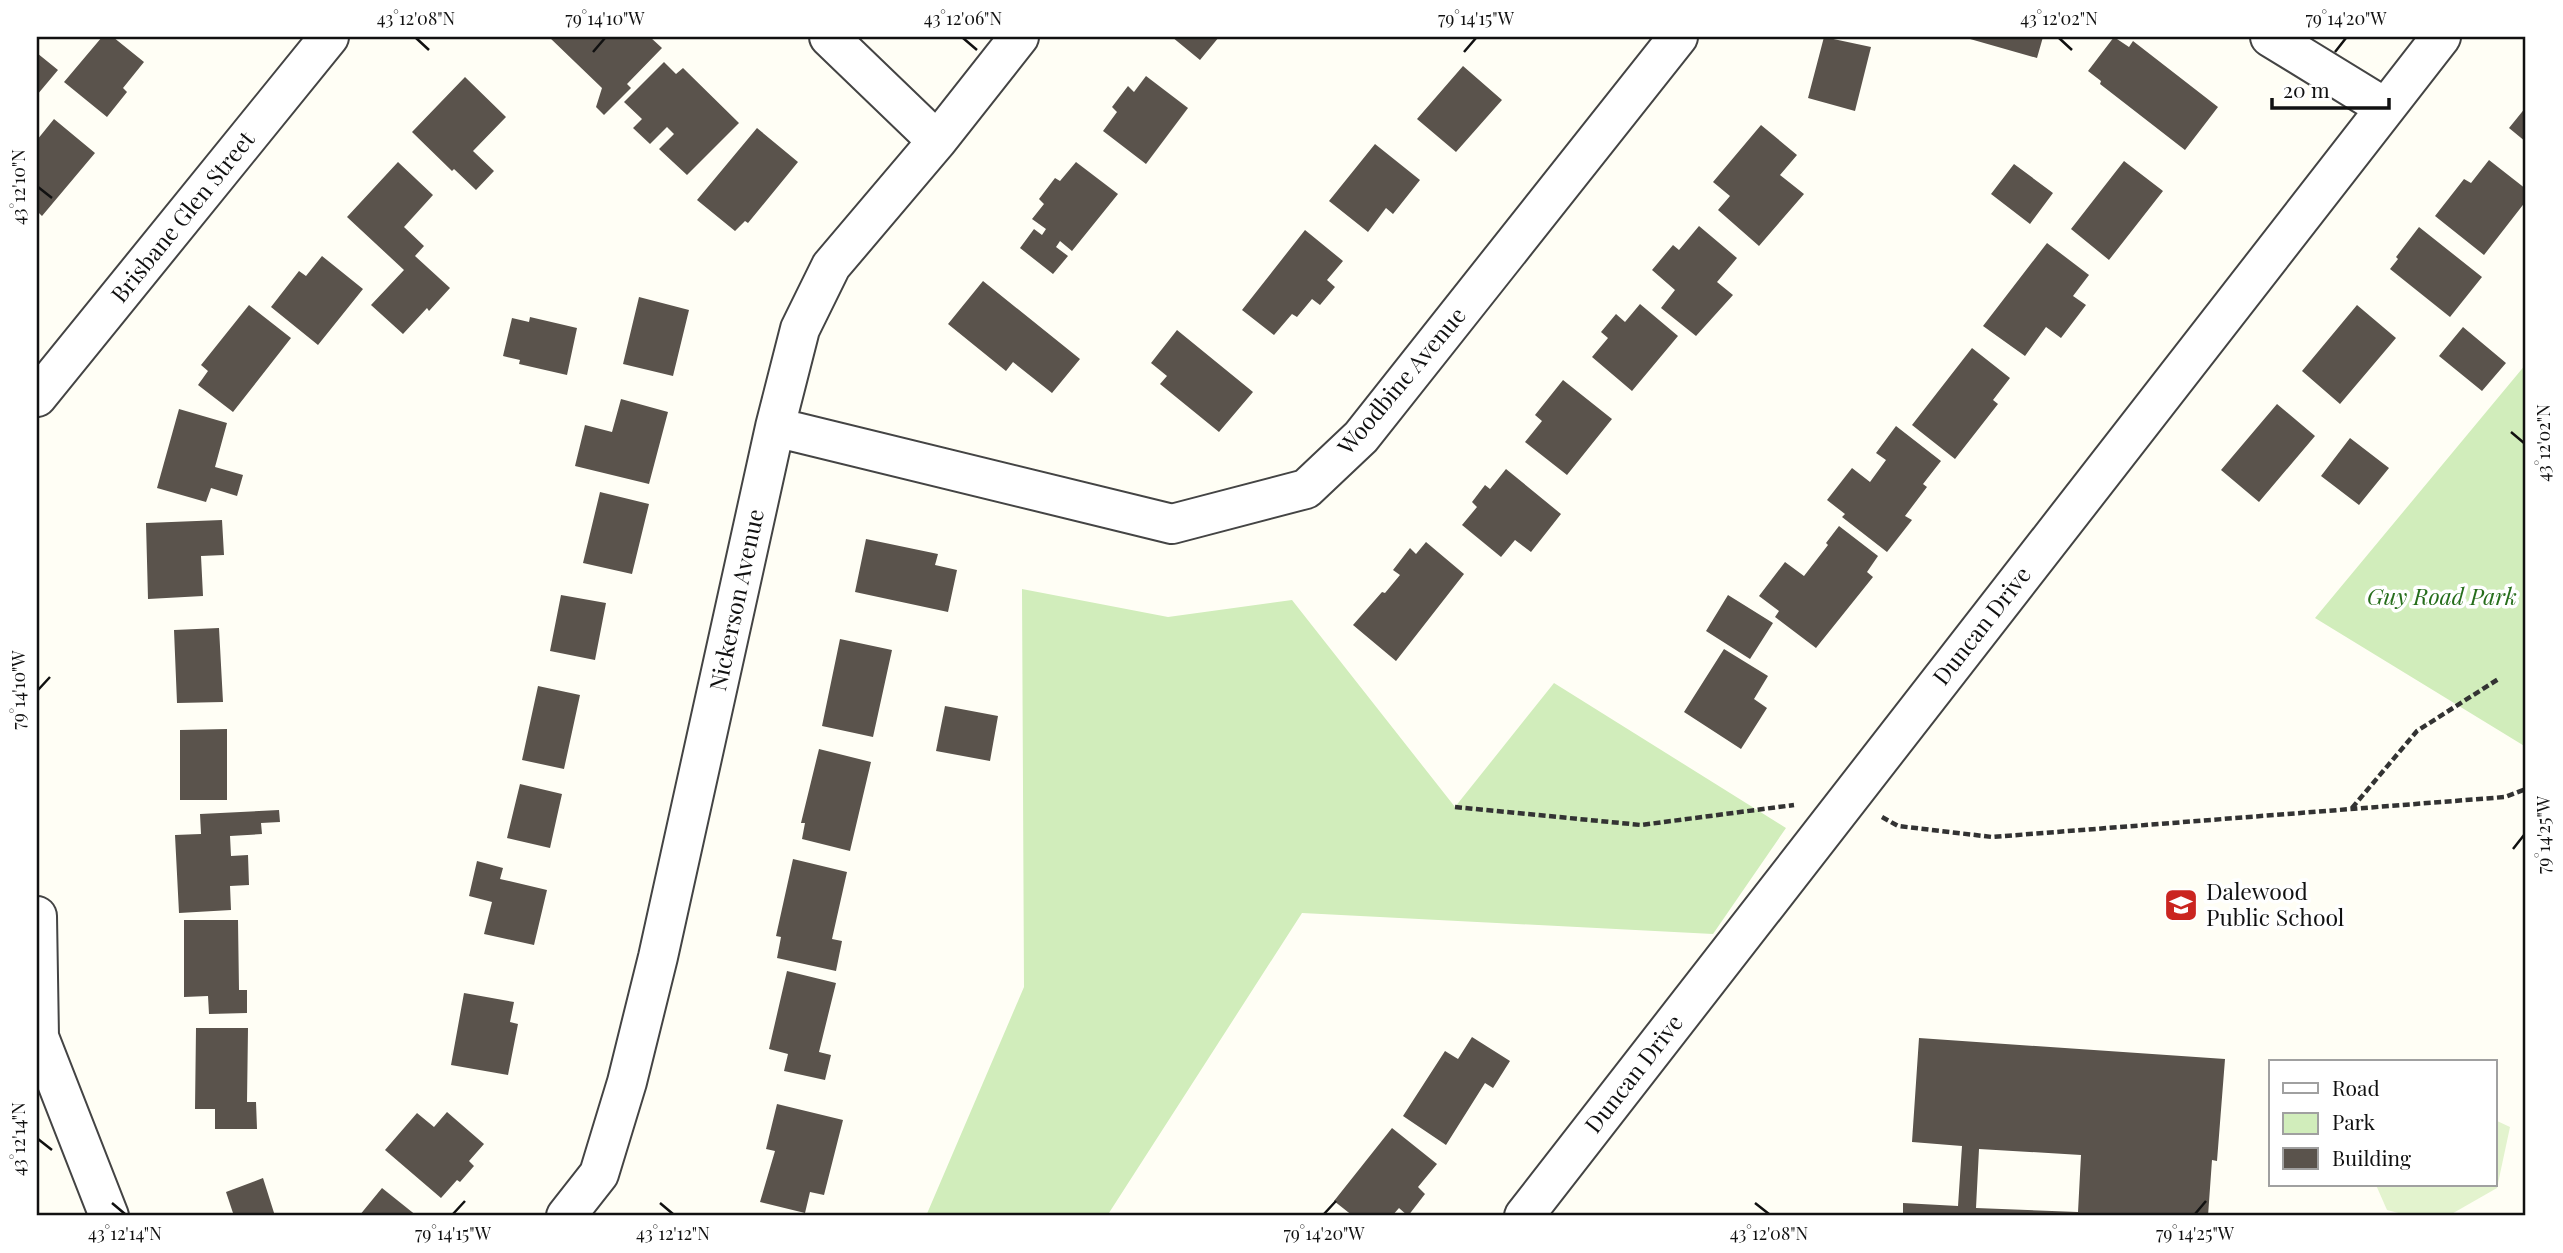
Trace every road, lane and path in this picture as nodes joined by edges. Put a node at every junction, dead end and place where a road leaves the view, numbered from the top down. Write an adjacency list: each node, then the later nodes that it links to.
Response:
1 (329, 37): 9 (street, Brisbane Glen Street)
2 (829, 37): 8 (street)
3 (1018, 37): 8 (street, Nickerson Avenue)
4 (1678, 37): 10 (street, Woodbine Avenue)
5 (2270, 37): 7 (street)
6 (2441, 37): 7 (street, Duncan Drive)
7 (2384, 107): 13 (street, Duncan Drive)
8 (937, 141): 10 (street, Nickerson Avenue)
9 (37, 397)
10 (775, 426): 18 (street, Nickerson Avenue)
11 (2500, 678): 15 (path)
12 (2526, 789): 15 (path)
13 (1848, 798): 14 (path); 15 (path); 19 (street, Duncan Drive)
14 (1455, 807)
15 (2351, 809)
16 (37, 916): 17 (street)
17 (109, 1216)
18 (566, 1216)
19 (1524, 1216)

